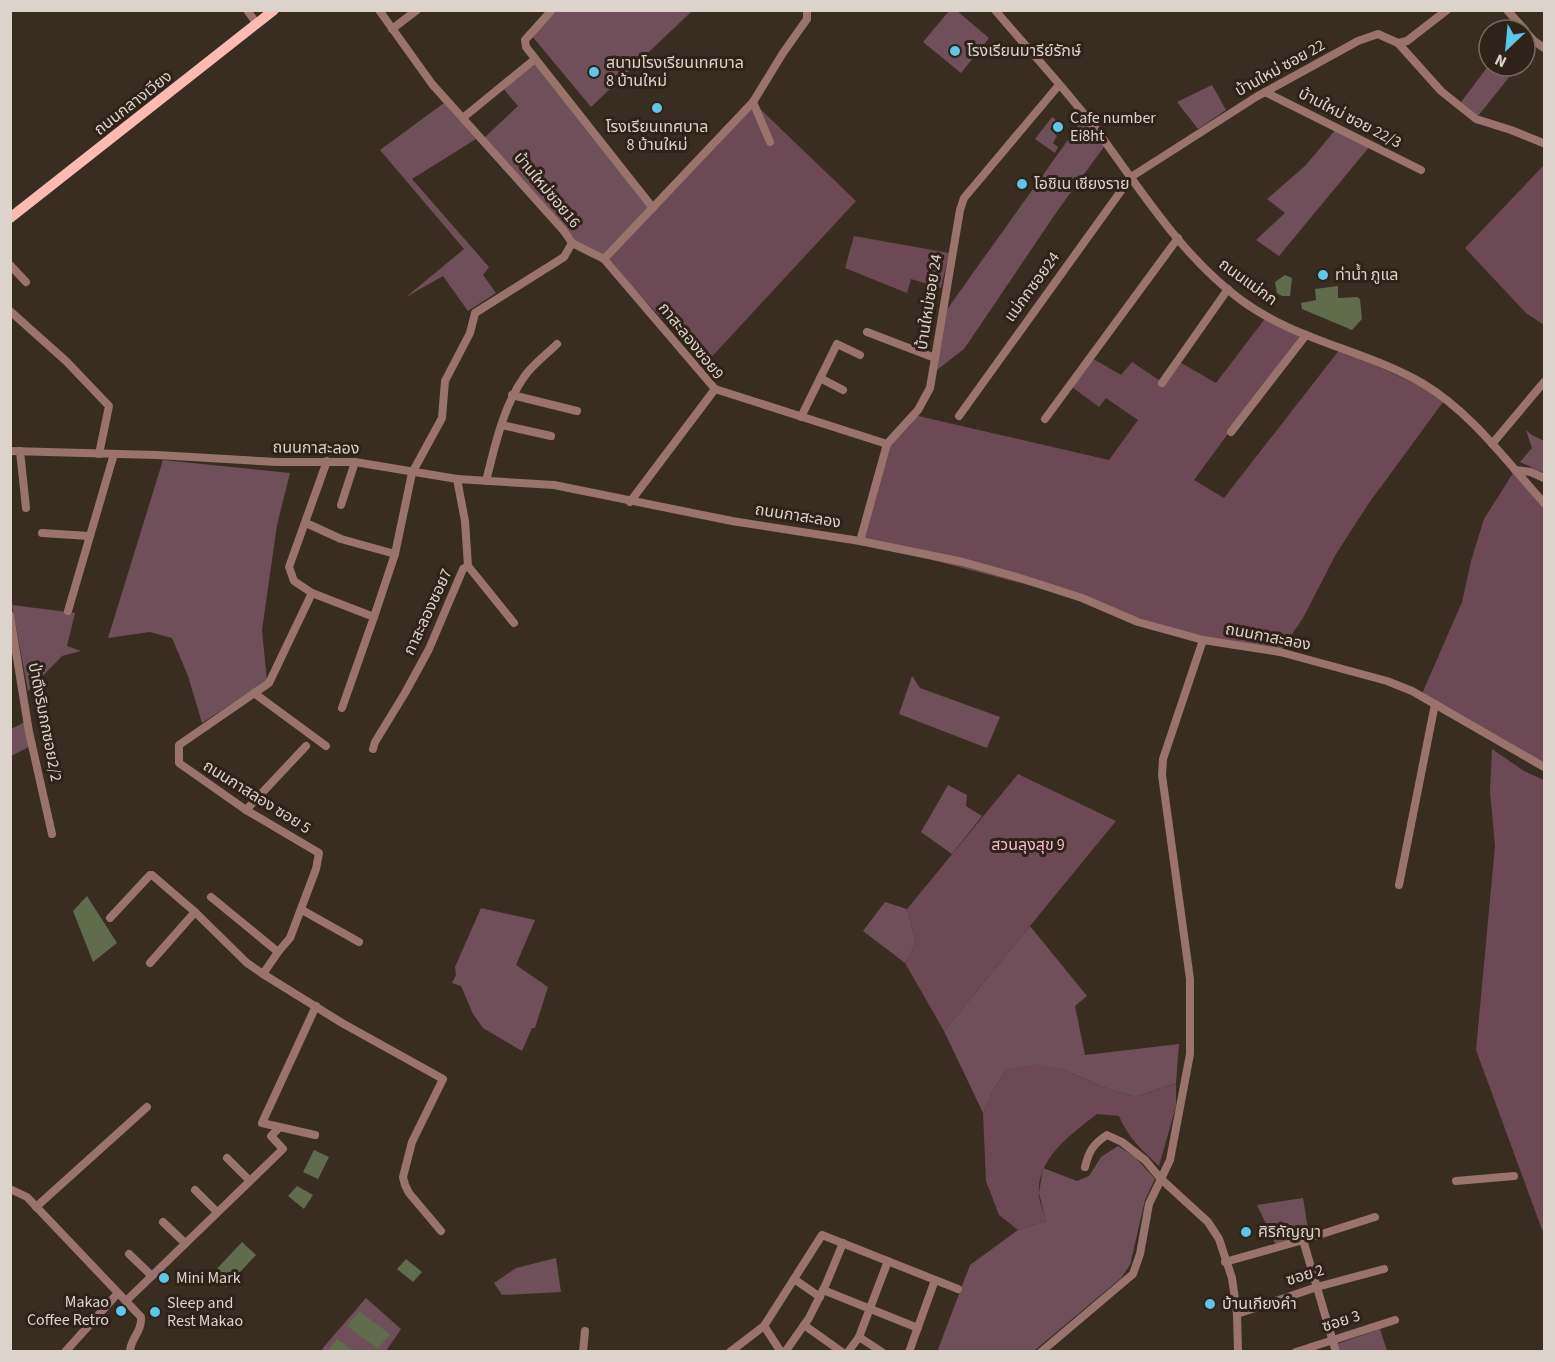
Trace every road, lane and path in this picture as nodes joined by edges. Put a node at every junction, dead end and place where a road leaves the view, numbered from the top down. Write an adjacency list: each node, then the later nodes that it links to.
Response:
1 (247, 10): 9 (street)
2 (274, 10): 9 (main road, ถนนกลางเวียง)
3 (379, 10): 10 (street, บ้านใหม่ซอย16)
4 (417, 10): 10 (street)
5 (807, 10): 15 (street)
6 (995, 10): 13 (street, ถนนแม่กก)
7 (1447, 10): 11 (street)
8 (548, 12): 12 (street)
9 (257, 24): 22 (main road, ถนนกลางเวียง)
10 (392, 29): 16 (street, บ้านใหม่ซอย16)
11 (1398, 43): 14 (street, บ้านใหม่ ซอย 22); 18 (street)
12 (535, 59): 16 (street); 21 (street)
13 (1059, 85): 20 (street, ถนนแม่กก); 34 (street, บ้านใหม่ซอย 24)
14 (1265, 92): 19 (street, บ้านใหม่ ซอย 22/3); 20 (street, บ้านใหม่ ซอย 22)
15 (753, 102): 17 (street); 21 (street)
16 (464, 117): 24 (street, บ้านใหม่ซอย16)
17 (770, 142)
18 (1543, 143)
19 (1421, 170)
20 (1131, 177): 23 (street, ถนนแม่กก); 42 (street, แม่กกซอย24)
21 (653, 208): 25 (street)
22 (10, 218)
23 (1178, 238): 28 (street, ถนนแม่กก); 44 (street)
24 (572, 243): 25 (street); 56 (street, บ้านใหม่ซอย16)
25 (604, 259): 38 (street, กาสะลองซอย9)
26 (10, 265): 27 (street)
27 (26, 282)
28 (1228, 289): 31 (street, ถนนแม่กก); 37 (street)
29 (10, 311): 51 (street)
30 (867, 332): 34 (street)
31 (1306, 335): 46 (street); 49 (street, ถนนแม่กก)
32 (557, 344): 40 (street)
33 (860, 355): 35 (street)
34 (935, 358): 48 (street, บ้านใหม่ซอย 24)
35 (820, 378): 39 (street); 43 (street)
36 (1545, 382): 49 (street)
37 (1162, 383)
38 (715, 389): 43 (street); 60 (street, กาสะลองซอย9)
39 (843, 390)
40 (512, 395): 41 (street); 45 (street)
41 (577, 411)
42 (959, 416)
43 (801, 417): 48 (street)
44 (1045, 419)
45 (502, 426): 47 (street); 59 (street)
46 (1231, 432)
47 (551, 436)
48 (887, 444): 67 (street, บ้านใหม่ซอย 24)
49 (1492, 444): 55 (street, ถนนแม่กก)
50 (15, 451): 51 (street, ถนนกาสะลอง); 63 (street)
51 (99, 454): 52 (street, ถนนกาสะลอง)
52 (114, 454): 53 (street, ถนนกาสะลอง); 66 (street)
53 (327, 461): 54 (street, ถนนกาสะลอง); 64 (street)
54 (355, 462): 56 (street, ถนนกาสะลอง); 62 (street)
55 (1515, 470): 57 (street); 61 (street, ถนนแม่กก)
56 (412, 473): 58 (street, ถนนกาสะลอง); 68 (street)
57 (1545, 478)
58 (456, 479): 59 (street, ถนนกาสะลอง); 69 (street, กาสะลองซอย7)
59 (486, 481): 60 (street, ถนนกาสะลอง)
60 (630, 501): 67 (street, ถนนกาสะลอง)
61 (1545, 503)
62 (341, 505)
63 (26, 508)
64 (306, 523): 68 (street); 70 (street)
65 (42, 533): 66 (street)
66 (89, 536): 71 (street)
67 (860, 540): 75 (street, ถนนกาสะลอง)
68 (394, 554): 73 (street)
69 (468, 566): 74 (street); 81 (street, กาสะลองซอย7)
70 (312, 593): 73 (street); 76 (street, ถนนกาสลอง ซอย 5)
71 (68, 611)
72 (10, 615): 84 (street, ป่าตึงริมกกซอย2/2)
73 (374, 616): 78 (street)
74 (514, 623)
75 (1203, 640): 77 (street, ถนนกาสะลอง); 101 (street)
76 (254, 693): 80 (street); 83 (street, ถนนกาสลอง ซอย 5)
77 (1435, 704): 82 (street, ถนนกาสะลอง); 85 (street)
78 (342, 708)
79 (306, 746): 83 (street)
80 (326, 746)
81 (373, 749)
82 (1545, 767)
83 (246, 810): 87 (street, ถนนกาสลอง ซอย 5)
84 (52, 834)
85 (1400, 885)
86 (211, 897): 91 (street)
87 (302, 910): 90 (street); 91 (street, ถนนกาสลอง ซอย 5)
88 (195, 912): 89 (street); 92 (street); 93 (street)
89 (110, 918)
90 (359, 942)
91 (278, 952): 93 (street, ถนนกาสลอง ซอย 5)
92 (150, 963)
93 (262, 974): 94 (street)
94 (316, 1006): 97 (street); 110 (street)
95 (147, 1107): 106 (street)
96 (277, 1130): 102 (street)
97 (315, 1135)
98 (228, 1158): 102 (street)
99 (1085, 1167): 101 (street)
100 (1514, 1176): 103 (street)
101 (1161, 1179): 116 (street); 144 (street)
102 (250, 1181): 107 (street)
103 (1456, 1181)
104 (10, 1189): 106 (street)
105 (195, 1190): 107 (street)
106 (36, 1207): 123 (street)
107 (217, 1212): 113 (street)
108 (1376, 1217): 111 (street)
109 (163, 1222): 113 (street)
110 (441, 1231)
111 (1303, 1240): 116 (street); 121 (street)
112 (843, 1243): 115 (street); 119 (street); 124 (street)
113 (185, 1244): 118 (street)
114 (129, 1254): 118 (street)
115 (888, 1261): 120 (street); 126 (street)
116 (1225, 1262): 127 (street)
117 (1384, 1269): 121 (street, ซอย 2)
118 (152, 1276): 125 (street)
119 (794, 1279): 124 (street); 130 (street)
120 (935, 1280): 122 (street); 131 (street)
121 (1317, 1287): 127 (street, ซอย 2); 134 (street)
122 (958, 1289)
123 (118, 1293): 125 (street); 135 (street)
124 (822, 1294): 126 (street); 129 (street)
125 (126, 1301): 136 (street)
126 (871, 1308): 131 (street); 133 (street)
127 (1236, 1314): 145 (street)
128 (1395, 1320): 134 (street, ซอย 3)
129 (804, 1325): 139 (street); 140 (street)
130 (764, 1326): 138 (street); 139 (street)
131 (918, 1328): 143 (street)
132 (585, 1331): 137 (street)
133 (859, 1337): 141 (street); 142 (street)
134 (1333, 1340): 146 (street, ซอย 3); 147 (street)
135 (64, 1352)
136 (130, 1352)
137 (583, 1352)
138 (730, 1352)
139 (783, 1352)
140 (842, 1352)
141 (848, 1352)
142 (882, 1352)
143 (909, 1352)
144 (1041, 1352)
145 (1238, 1352)
146 (1296, 1352)
147 (1336, 1352)

